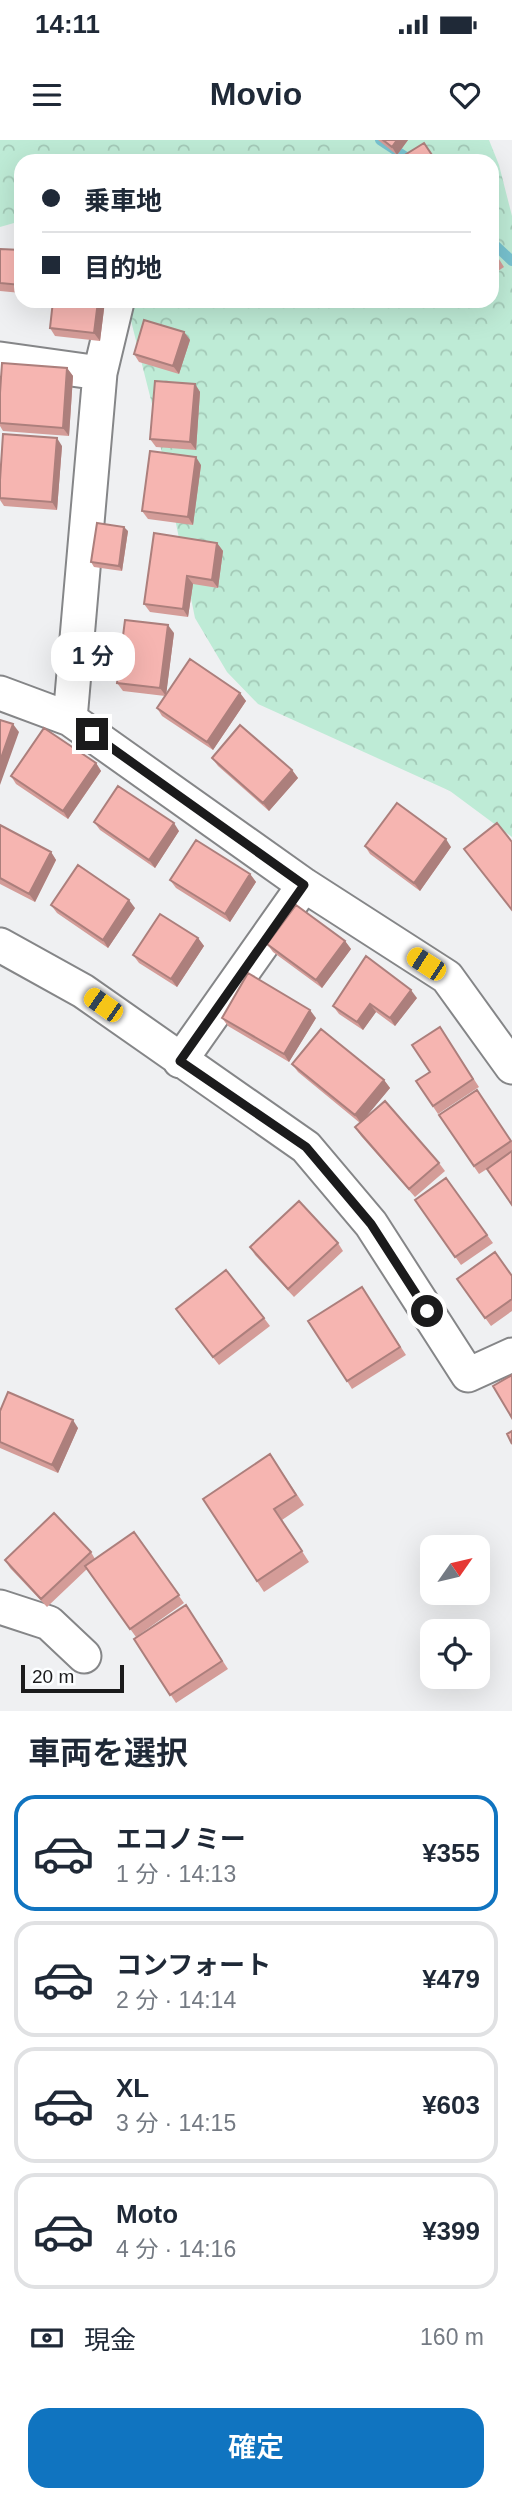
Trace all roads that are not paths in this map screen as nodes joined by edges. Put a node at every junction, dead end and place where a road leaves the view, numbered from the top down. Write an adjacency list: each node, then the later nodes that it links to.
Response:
1 (116, 308): 3 (street)
2 (0, 359): 3 (street)
3 (100, 373): 5 (street)
4 (0, 692): 5 (street)
5 (70, 719): 6 (street)
6 (304, 885): 8 (street); 9 (street)
7 (0, 945): 8 (street)
8 (180, 1061): 10 (street)
9 (512, 1067)
10 (512, 1355)
11 (0, 1606): 12 (street)
12 (84, 1656)

